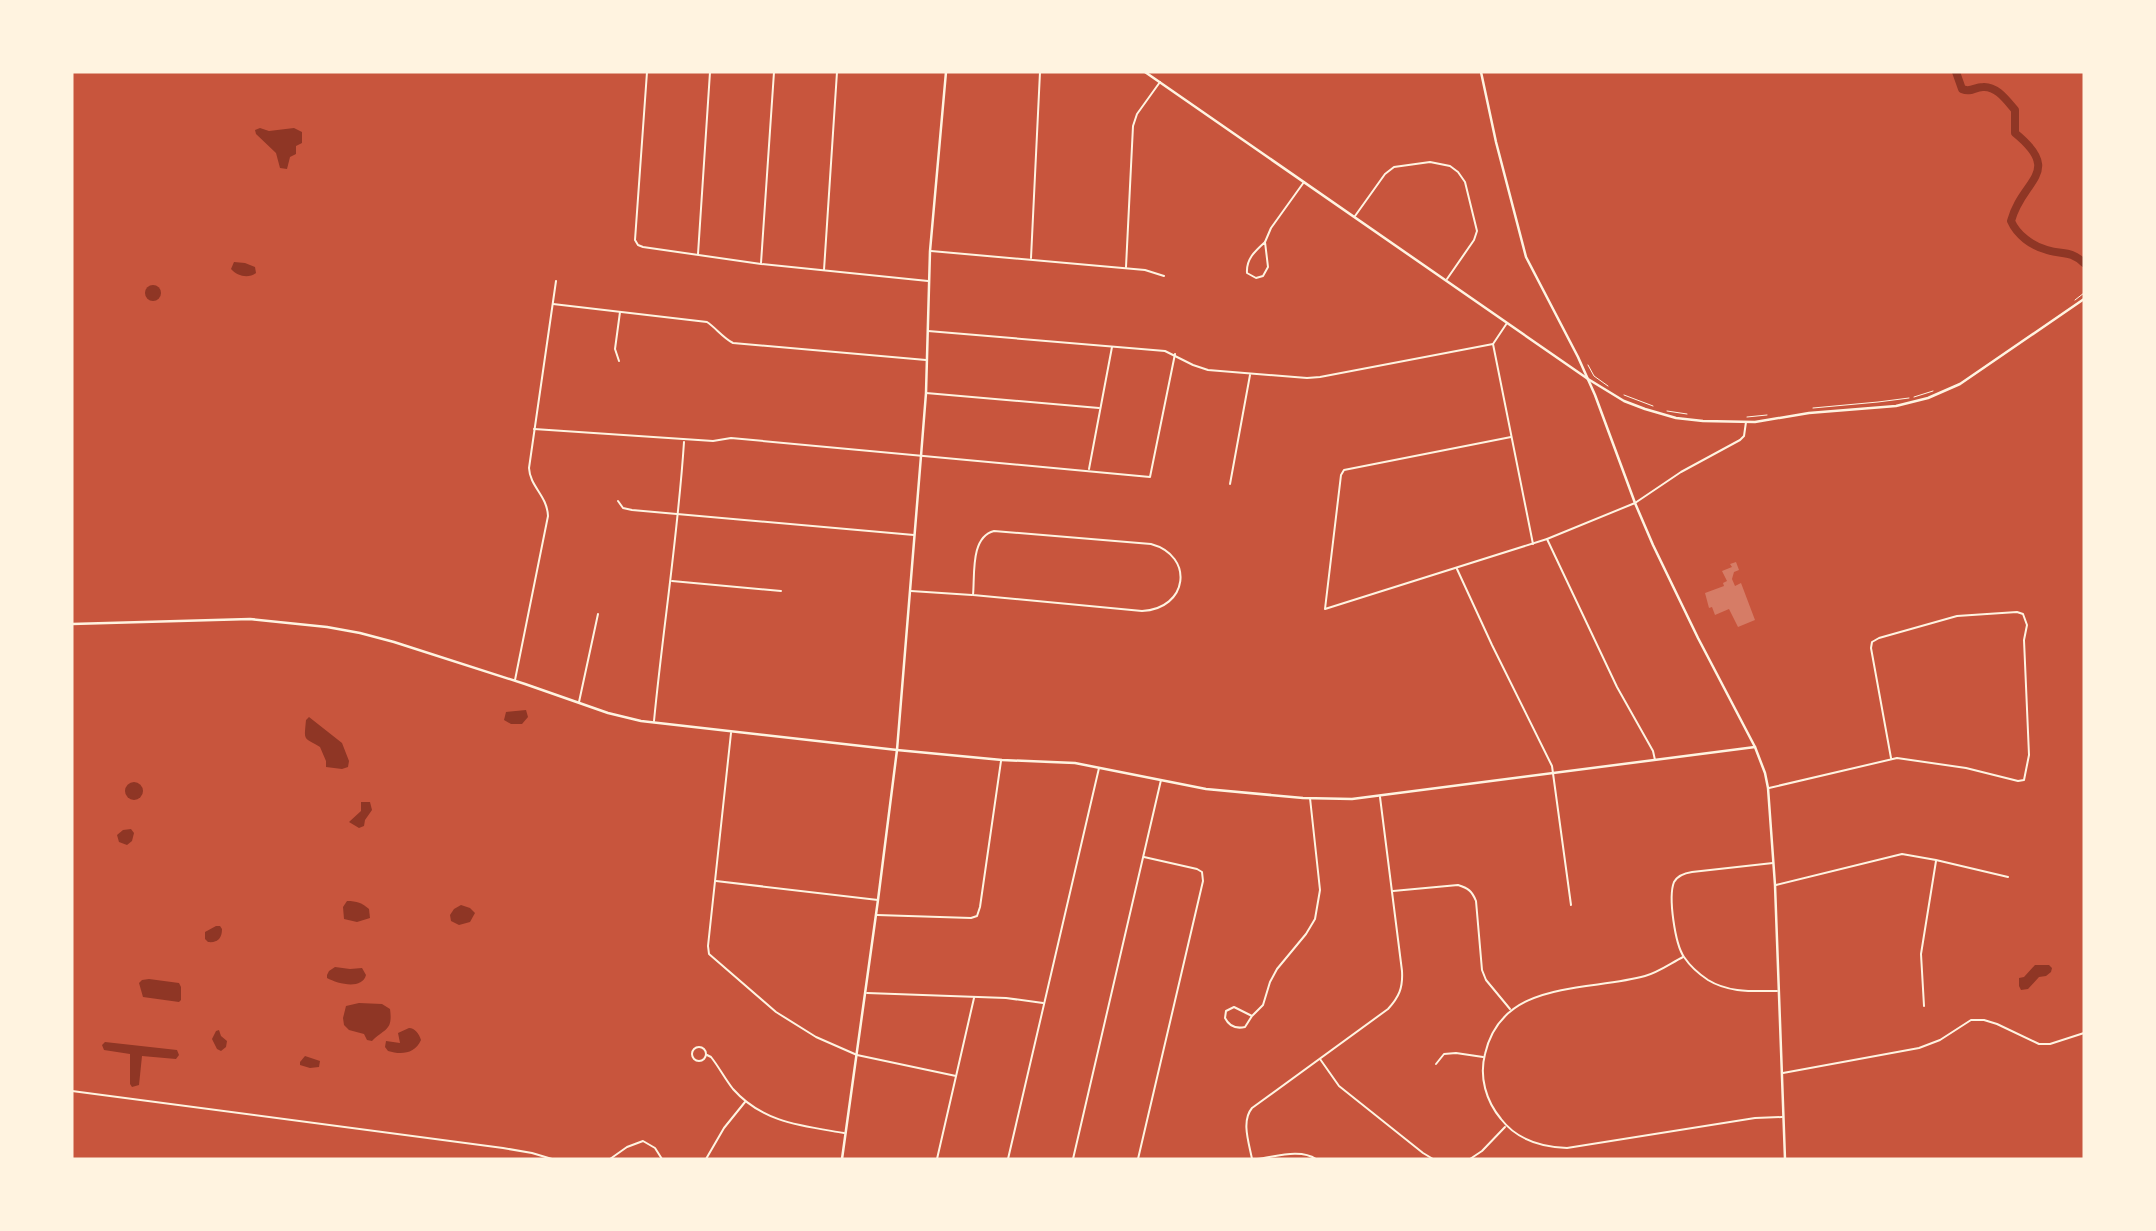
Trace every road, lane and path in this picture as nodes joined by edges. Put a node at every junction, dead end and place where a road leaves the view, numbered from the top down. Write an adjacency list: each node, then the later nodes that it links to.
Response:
1 (647, 72): 16 (street)
2 (710, 72): 16 (street)
3 (774, 72): 18 (street)
4 (837, 72): 20 (street)
5 (946, 72): 15 (street)
6 (1040, 72): 17 (street)
7 (1145, 72): 10 (street)
8 (1157, 72): 10 (street)
9 (1481, 72): 39 (street)
10 (1153, 77): 11 (street)
11 (1160, 82): 12 (street); 19 (street)
12 (1305, 181): 13 (street); 14 (street)
13 (1355, 216): 22 (street); 22 (street)
14 (1265, 242): 14 (street)
15 (930, 251): 17 (street); 24 (street)
16 (698, 255): 18 (street)
17 (1031, 259): 19 (street)
18 (761, 264): 20 (street)
19 (1125, 268): 21 (street)
20 (824, 270): 24 (street)
21 (1164, 276)
22 (1446, 280): 30 (street)
23 (556, 281): 28 (street)
24 (928, 281): 31 (street)
25 (2084, 293): 27 (path)
26 (2084, 299): 51 (street)
27 (2073, 300)
28 (552, 304): 29 (street); 52 (street)
29 (620, 311): 35 (street); 36 (street)
30 (1508, 323): 32 (street); 39 (street)
31 (927, 330): 33 (street); 35 (street)
32 (1493, 344): 38 (street); 53 (street)
33 (1112, 346): 34 (street); 44 (street)
34 (1175, 354): 38 (street); 56 (street)
35 (927, 360): 42 (street)
36 (619, 361)
37 (1588, 365): 40 (path)
38 (1251, 374): 57 (street)
39 (1588, 379): 51 (street); 59 (street)
40 (1612, 388)
41 (1932, 391): 47 (path)
42 (926, 393): 44 (street); 55 (street)
43 (1620, 393): 45 (path)
44 (1099, 408): 56 (street)
45 (1658, 408)
46 (1662, 409): 48 (path)
47 (1807, 409)
48 (1688, 415)
49 (1768, 415): 50 (path)
50 (1745, 417)
51 (1746, 422): 59 (street)
52 (534, 429): 54 (street); 71 (street)
53 (1511, 437): 63 (street); 64 (street)
54 (684, 439): 55 (street); 60 (street)
55 (921, 456): 56 (street); 61 (street)
56 (1089, 471)
57 (1230, 484)
58 (618, 501): 60 (street)
59 (1635, 503): 62 (street); 75 (street)
60 (677, 514): 61 (street); 65 (street)
61 (915, 536): 67 (street)
62 (1547, 539): 63 (street); 79 (street)
63 (1533, 544): 64 (street)
64 (1457, 568): 81 (street)
65 (671, 581): 66 (street); 73 (street)
66 (781, 591)
67 (910, 591): 68 (street); 76 (street)
68 (973, 595): 68 (street)
69 (597, 614): 72 (street)
70 (72, 624): 71 (street)
71 (515, 681): 72 (street)
72 (579, 703): 73 (street)
73 (654, 722): 74 (street)
74 (732, 732): 76 (street); 90 (street)
75 (1755, 747): 79 (street); 83 (street)
76 (897, 750): 78 (street); 93 (street)
77 (1891, 758): 77 (street); 83 (street)
78 (1002, 760): 80 (street); 95 (street)
79 (1655, 761): 81 (street)
80 (1099, 767): 82 (street); 100 (street)
81 (1554, 774): 84 (street); 94 (street)
82 (1161, 779): 85 (street); 86 (street)
83 (1768, 788): 88 (street)
84 (1380, 796): 85 (street); 92 (street)
85 (1310, 798): 103 (street)
86 (1144, 857): 124 (street); 125 (street)
87 (1936, 860): 89 (street); 91 (street); 101 (street)
88 (1774, 863): 91 (street); 96 (street)
89 (2008, 877)
90 (715, 880): 93 (street); 106 (street)
91 (1775, 885): 97 (street)
92 (1392, 891): 102 (street); 108 (street)
93 (878, 900): 95 (street)
94 (1571, 905)
95 (876, 915): 98 (street)
96 (1683, 957): 97 (street); 102 (street)
97 (1779, 991): 110 (street)
98 (866, 993): 99 (street); 106 (street)
99 (974, 997): 100 (street); 111 (street)
100 (1044, 1004): 123 (street)
101 (1924, 1006)
102 (1510, 1009): 107 (street)
103 (1252, 1016): 103 (street)
104 (2084, 1033): 110 (street)
105 (707, 1055): 105 (street); 113 (street)
106 (856, 1055): 111 (street); 116 (street)
107 (1484, 1058): 109 (street); 115 (street)
108 (1320, 1059): 126 (street); 129 (street)
109 (1436, 1064)
110 (1782, 1073): 114 (street)
111 (956, 1076): 122 (street)
112 (72, 1091): 117 (street)
113 (746, 1101): 116 (street); 120 (street)
114 (1783, 1117): 115 (street); 131 (street)
115 (1506, 1126): 130 (street)
116 (845, 1133): 121 (street)
117 (552, 1159)
118 (610, 1159): 119 (street)
119 (663, 1159)
120 (706, 1159)
121 (842, 1159)
122 (937, 1159)
123 (1008, 1159)
124 (1073, 1159)
125 (1138, 1159)
126 (1252, 1159)
127 (1257, 1159): 128 (street)
128 (1316, 1159)
129 (1433, 1159)
130 (1470, 1159)
131 (1785, 1159)

